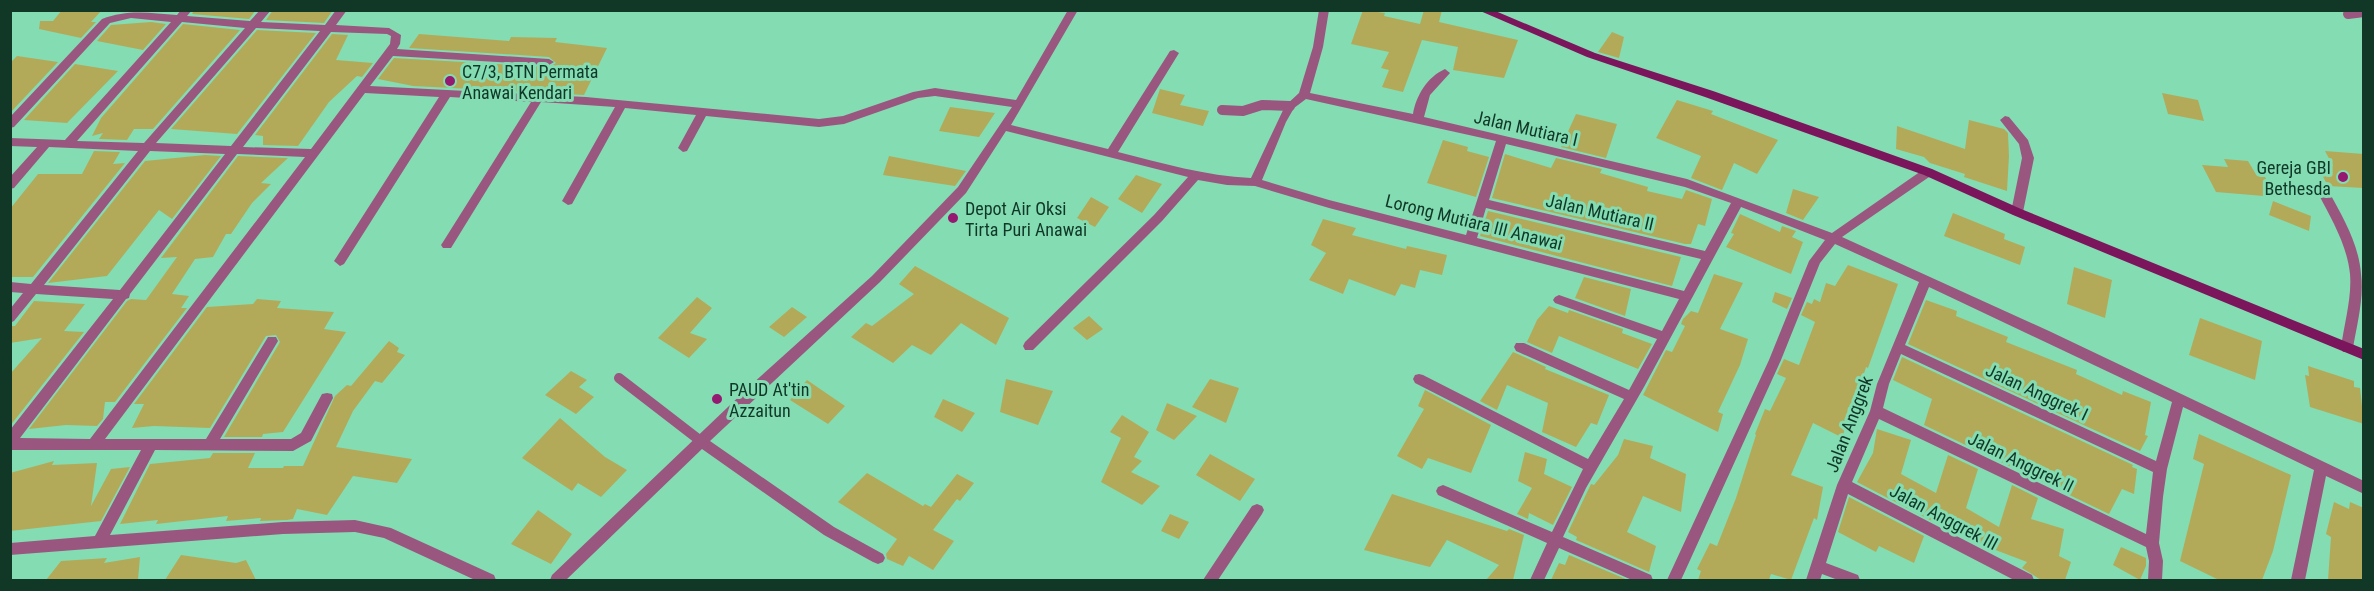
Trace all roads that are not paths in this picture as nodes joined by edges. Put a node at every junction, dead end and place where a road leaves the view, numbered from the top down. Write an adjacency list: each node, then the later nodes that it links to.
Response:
1 (187, 10): 10 (street)
2 (266, 10): 11 (street)
3 (342, 10): 12 (street)
4 (1073, 10): 21 (street)
5 (1324, 10): 19 (street)
6 (1483, 10): 39 (street)
7 (2364, 12): 9 (lane)
8 (117, 14): 10 (street); 28 (street)
9 (2348, 14)
10 (179, 20): 11 (street); 33 (street)
11 (252, 25): 12 (street); 34 (street)
12 (328, 29): 13 (street); 36 (street)
13 (390, 52): 15 (street); 17 (street)
14 (1174, 53): 38 (street)
15 (549, 62)
16 (1445, 73): 26 (street)
17 (362, 89): 18 (street); 37 (street)
18 (447, 93): 20 (street); 52 (street)
19 (1304, 95): 23 (street); 26 (street, Jalan Mutiara I)
20 (538, 99): 22 (street); 50 (street)
21 (1018, 104): 25 (street); 29 (street)
22 (622, 105): 25 (street); 44 (street)
23 (1290, 106): 24 (lane); 41 (street)
24 (1222, 110)
25 (702, 113): 35 (street)
26 (1418, 119): 30 (street, Jalan Mutiara I)
27 (2005, 120): 47 (street)
28 (10, 124)
29 (1004, 127): 38 (street, Lorong Mutiara III Anawai); 75 (street)
30 (1502, 140): 45 (street, Jalan Mutiara I); 46 (street)
31 (10, 142): 32 (street)
32 (46, 144): 33 (street); 42 (street)
33 (67, 145): 34 (street)
34 (147, 147): 36 (street); 55 (street)
35 (683, 148)
36 (235, 150): 37 (street); 56 (street)
37 (313, 153): 74 (street)
38 (1111, 154): 40 (street, Lorong Mutiara III Anawai)
39 (1928, 172): 47 (street); 48 (street)
40 (1196, 175): 41 (street, Lorong Mutiara III Anawai); 62 (street)
41 (1255, 182): 49 (street, Lorong Mutiara III Anawai)
42 (10, 185)
43 (2325, 195): 65 (street)
44 (568, 201)
45 (1738, 201): 48 (street, Jalan Mutiara I); 51 (street)
46 (1484, 202): 49 (street); 51 (street, Jalan Mutiara II)
47 (2017, 212): 65 (street)
48 (1833, 238): 53 (street, Jalan Mutiara I); 96 (street)
49 (1470, 241): 57 (street, Lorong Mutiara III Anawai)
50 (447, 245)
51 (1708, 256): 57 (street)
52 (340, 261)
53 (1925, 282): 64 (street, Jalan Anggrek); 71 (street, Jalan Mutiara I)
54 (10, 288): 55 (street)
55 (34, 289): 56 (street); 59 (street)
56 (125, 296): 73 (street)
57 (1685, 296): 60 (street)
58 (1559, 300): 60 (street)
59 (10, 318)
60 (1663, 336): 69 (street)
61 (272, 341): 76 (street)
62 (1029, 346)
63 (1520, 347): 69 (street)
64 (1898, 347): 72 (street, Jalan Anggrek); 80 (street, Jalan Anggrek I)
65 (2347, 348): 66 (street)
66 (2364, 355)
67 (619, 378): 75 (lane)
68 (1419, 380): 78 (street)
69 (1632, 397): 78 (street)
70 (327, 398): 76 (street)
71 (2179, 399): 79 (street, Jalan Mutiara I); 80 (street)
72 (1876, 411): 81 (street, Jalan Anggrek); 87 (street, Jalan Anggrek II)
73 (10, 442): 74 (street)
74 (94, 442): 77 (street)
75 (702, 442): 89 (street); 92 (street)
76 (210, 444): 77 (street)
77 (150, 446): 86 (street)
78 (1591, 467): 85 (street)
79 (2321, 468): 82 (street, Jalan Mutiara I); 101 (street)
80 (2160, 469): 87 (street)
81 (1844, 485): 90 (street, Jalan Anggrek); 99 (street, Jalan Anggrek III)
82 (2364, 488)
83 (1443, 491): 85 (street)
84 (1257, 510): 93 (street)
85 (1556, 539): 94 (street); 95 (street)
86 (99, 542): 88 (street); 91 (street)
87 (2152, 543): 100 (street)
88 (10, 549)
89 (878, 558)
90 (1818, 566): 97 (street, Jalan Anggrek); 98 (street)
91 (489, 580)
92 (557, 580)
93 (1210, 580)
94 (1537, 580)
95 (1646, 580)
96 (1674, 580)
97 (1813, 580)
98 (1853, 580)
99 (2027, 580)
100 (2155, 580)
101 (2298, 580)

